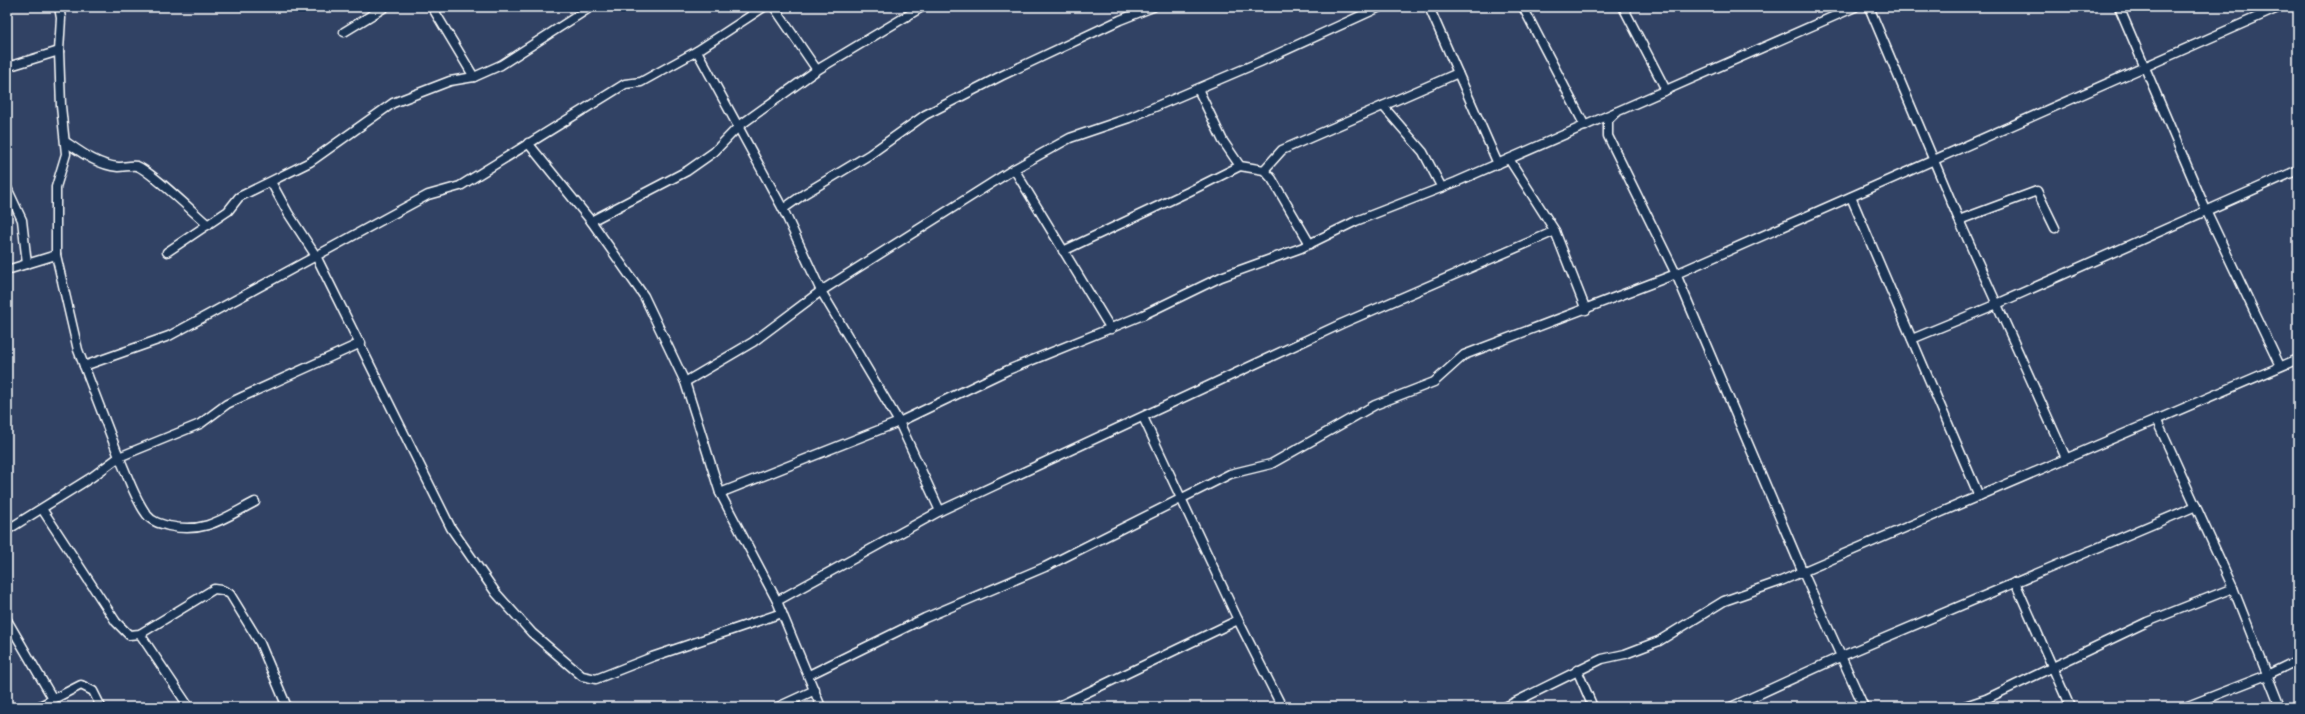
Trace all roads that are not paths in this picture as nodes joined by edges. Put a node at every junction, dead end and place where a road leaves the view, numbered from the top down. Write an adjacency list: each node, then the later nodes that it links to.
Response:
1 (58, 7): 19 (street)
2 (385, 7): 18 (street)
3 (432, 7): 25 (street)
4 (591, 7): 25 (street)
5 (764, 7): 20 (street)
6 (774, 7): 23 (street)
7 (922, 7): 23 (street)
8 (1153, 7): 45 (street)
9 (1380, 7): 26 (street)
10 (1428, 7): 24 (street)
11 (1523, 7): 31 (street)
12 (1623, 7): 27 (street)
13 (1854, 7): 17 (street)
14 (1869, 7): 35 (street)
15 (2119, 7): 21 (street)
16 (2280, 7): 21 (street)
17 (1838, 10): 27 (street)
18 (344, 32)
19 (59, 51): 22 (street); 32 (street)
20 (697, 51): 30 (street); 33 (street)
21 (2146, 66): 35 (street); 46 (street)
22 (7, 67)
23 (817, 70): 30 (street)
24 (1458, 73): 28 (street); 36 (street)
25 (474, 77): 41 (street)
26 (1198, 89): 37 (street); 38 (street)
27 (1666, 90): 29 (street)
28 (1383, 106): 39 (street); 43 (street)
29 (1616, 112): 31 (street); 59 (street)
30 (738, 126): 45 (street); 47 (street)
31 (1585, 126): 34 (street)
32 (66, 142): 49 (street); 55 (street)
33 (528, 142): 47 (street); 56 (street)
34 (1509, 159): 36 (street); 51 (street)
35 (1934, 160): 44 (street); 48 (street)
36 (1498, 164): 43 (street)
37 (1240, 166): 39 (street); 53 (street)
38 (1014, 169): 53 (street); 60 (street)
39 (1264, 170): 52 (street)
40 (2298, 170): 46 (street)
41 (271, 182): 49 (street); 56 (street)
42 (7, 188): 57 (street)
43 (1442, 188): 52 (street)
44 (1850, 197): 59 (street); 64 (street)
45 (783, 209): 60 (street)
46 (2206, 210): 61 (street); 68 (street)
47 (591, 220): 69 (street)
48 (1959, 220): 50 (street); 61 (street)
49 (208, 225): 54 (street)
50 (2055, 228)
51 (1555, 231): 62 (street); 70 (street)
52 (1310, 244): 63 (street)
53 (1063, 251): 63 (street)
54 (168, 252)
55 (56, 255): 57 (street); 67 (street)
56 (316, 256): 65 (street); 67 (street)
57 (27, 264): 58 (street)
58 (7, 270)
59 (1676, 274): 62 (street); 83 (street)
60 (821, 291): 69 (street); 72 (street)
61 (1997, 304): 64 (street); 74 (street)
62 (1586, 310): 77 (street)
63 (1111, 328): 72 (street)
64 (1912, 339): 76 (street)
65 (361, 343): 73 (street); 87 (street)
66 (2298, 359): 68 (street)
67 (84, 366): 73 (street)
68 (2280, 366): 71 (street)
69 (685, 382): 75 (street)
70 (1143, 417): 77 (street); 81 (street)
71 (2156, 419): 74 (street); 79 (street)
72 (899, 422): 75 (street); 81 (street)
73 (119, 457): 78 (street); 80 (street)
74 (2066, 458): 76 (street)
75 (720, 493): 86 (street)
76 (1979, 496): 83 (street)
77 (1182, 499): 89 (street); 96 (street)
78 (255, 502)
79 (2196, 506): 84 (street); 85 (street)
80 (42, 509): 82 (street); 90 (street)
81 (940, 511): 86 (street)
82 (7, 530)
83 (1802, 570): 91 (street); 94 (street)
84 (2015, 582): 91 (street); 93 (street)
85 (2233, 588): 93 (street); 95 (street)
86 (777, 602): 87 (street)
87 (782, 614): 96 (street)
88 (7, 620): 98 (street)
89 (1238, 620): 105 (street); 106 (street)
90 (140, 634): 101 (street); 102 (street)
91 (1842, 656): 109 (street); 110 (street)
92 (2298, 660): 95 (street)
93 (2054, 667): 111 (street); 112 (street)
94 (1577, 670): 107 (street); 108 (street)
95 (2267, 674): 113 (street); 114 (street)
96 (809, 675): 97 (street)
97 (815, 690): 103 (street); 104 (street)
98 (53, 699): 99 (street); 100 (street)
99 (38, 707)
100 (101, 707)
101 (189, 707)
102 (287, 707)
103 (778, 707)
104 (821, 707)
105 (1056, 707)
106 (1281, 707)
107 (1505, 707)
108 (1592, 707)
109 (1731, 707)
110 (1864, 707)
111 (1962, 707)
112 (2070, 707)
113 (2185, 707)
114 (2280, 707)

